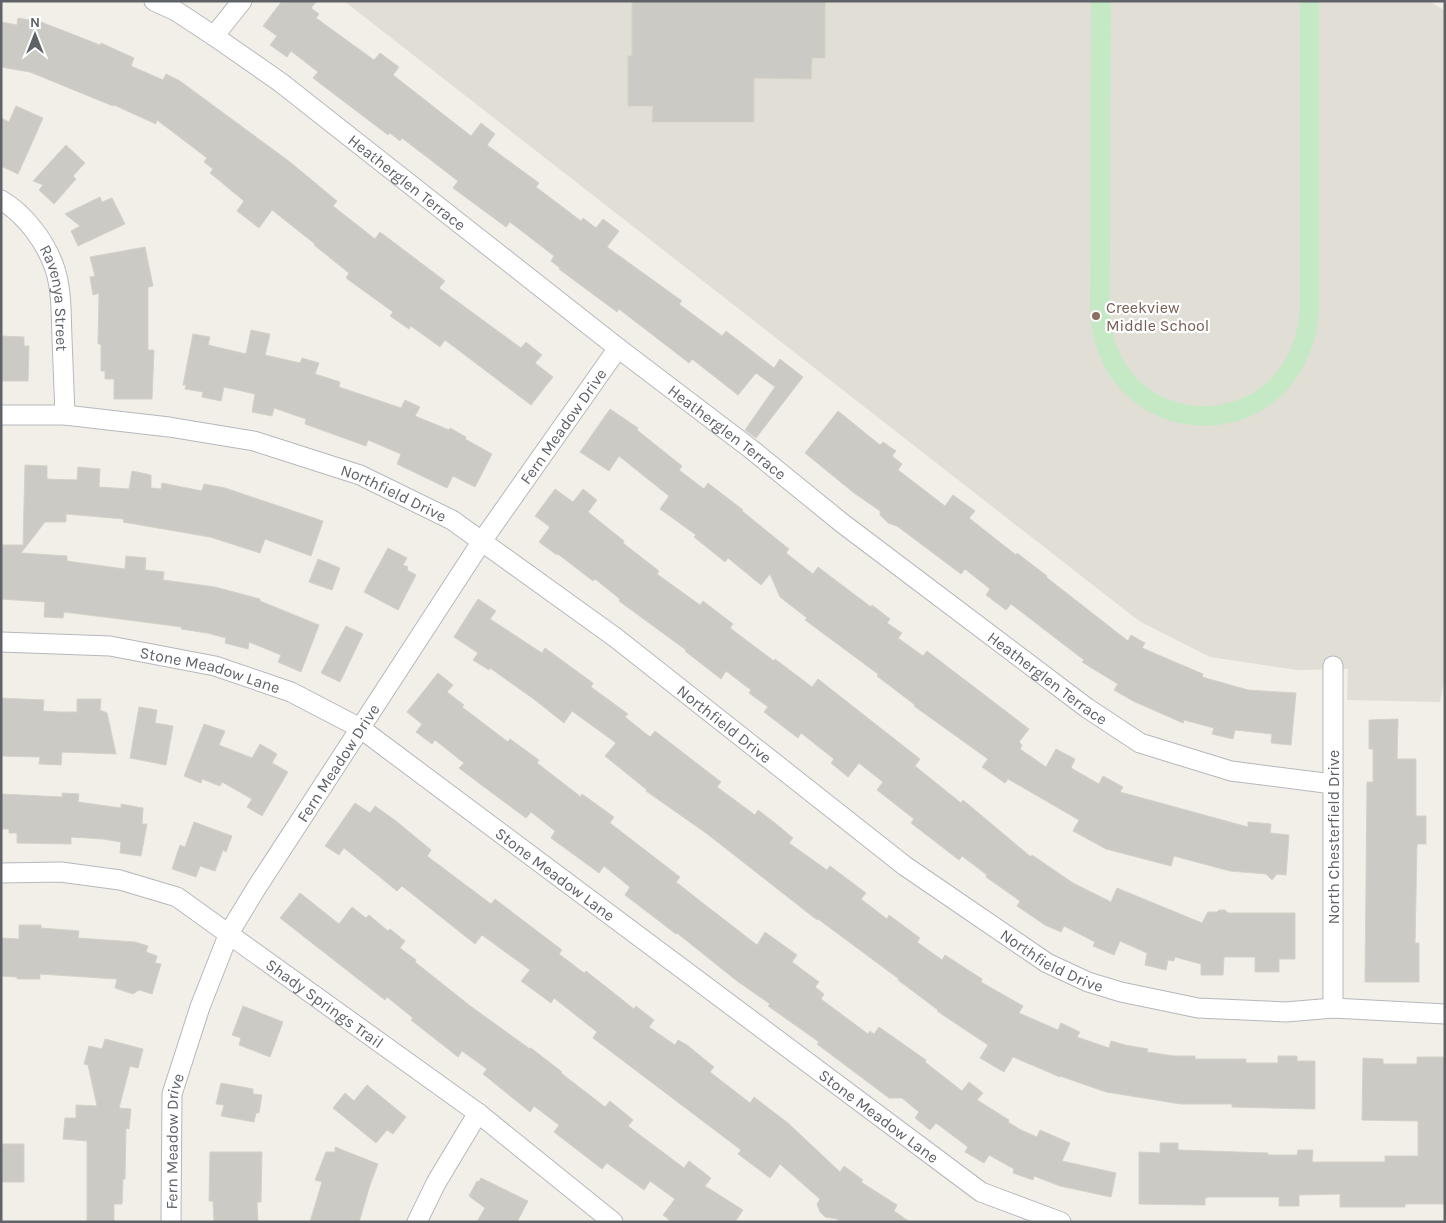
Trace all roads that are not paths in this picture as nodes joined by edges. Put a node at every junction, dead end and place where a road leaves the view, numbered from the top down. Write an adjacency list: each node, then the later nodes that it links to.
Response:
1 (154, 1): 3 (street, Heatherglen Terrace)
2 (242, 1): 3 (street)
3 (214, 36): 5 (street, Heatherglen Terrace)
4 (1, 200): 7 (street, Ravenya Street)
5 (618, 348): 8 (street, Fern Meadow Drive); 12 (street, Heatherglen Terrace)
6 (1, 415): 7 (street, Northfield Drive)
7 (65, 415): 8 (street, Northfield Drive)
8 (482, 541): 11 (street, Fern Meadow Drive); 15 (street, Northfield Drive)
9 (1, 642): 11 (street, Stone Meadow Lane)
10 (1333, 666): 12 (street, North Chesterfield Drive)
11 (360, 728): 14 (street, Fern Meadow Drive); 21 (street, Stone Meadow Lane)
12 (1333, 784): 15 (street, North Chesterfield Drive)
13 (1, 872): 14 (street, Shady Springs Trail)
14 (229, 934): 17 (street, Shady Springs Trail); 18 (street, Fern Meadow Drive)
15 (1333, 1008): 16 (street, Northfield Drive)
16 (1445, 1014)
17 (478, 1112): 19 (street); 20 (street, Shady Springs Trail)
18 (171, 1222)
19 (417, 1222)
20 (613, 1222)
21 (1061, 1222)

